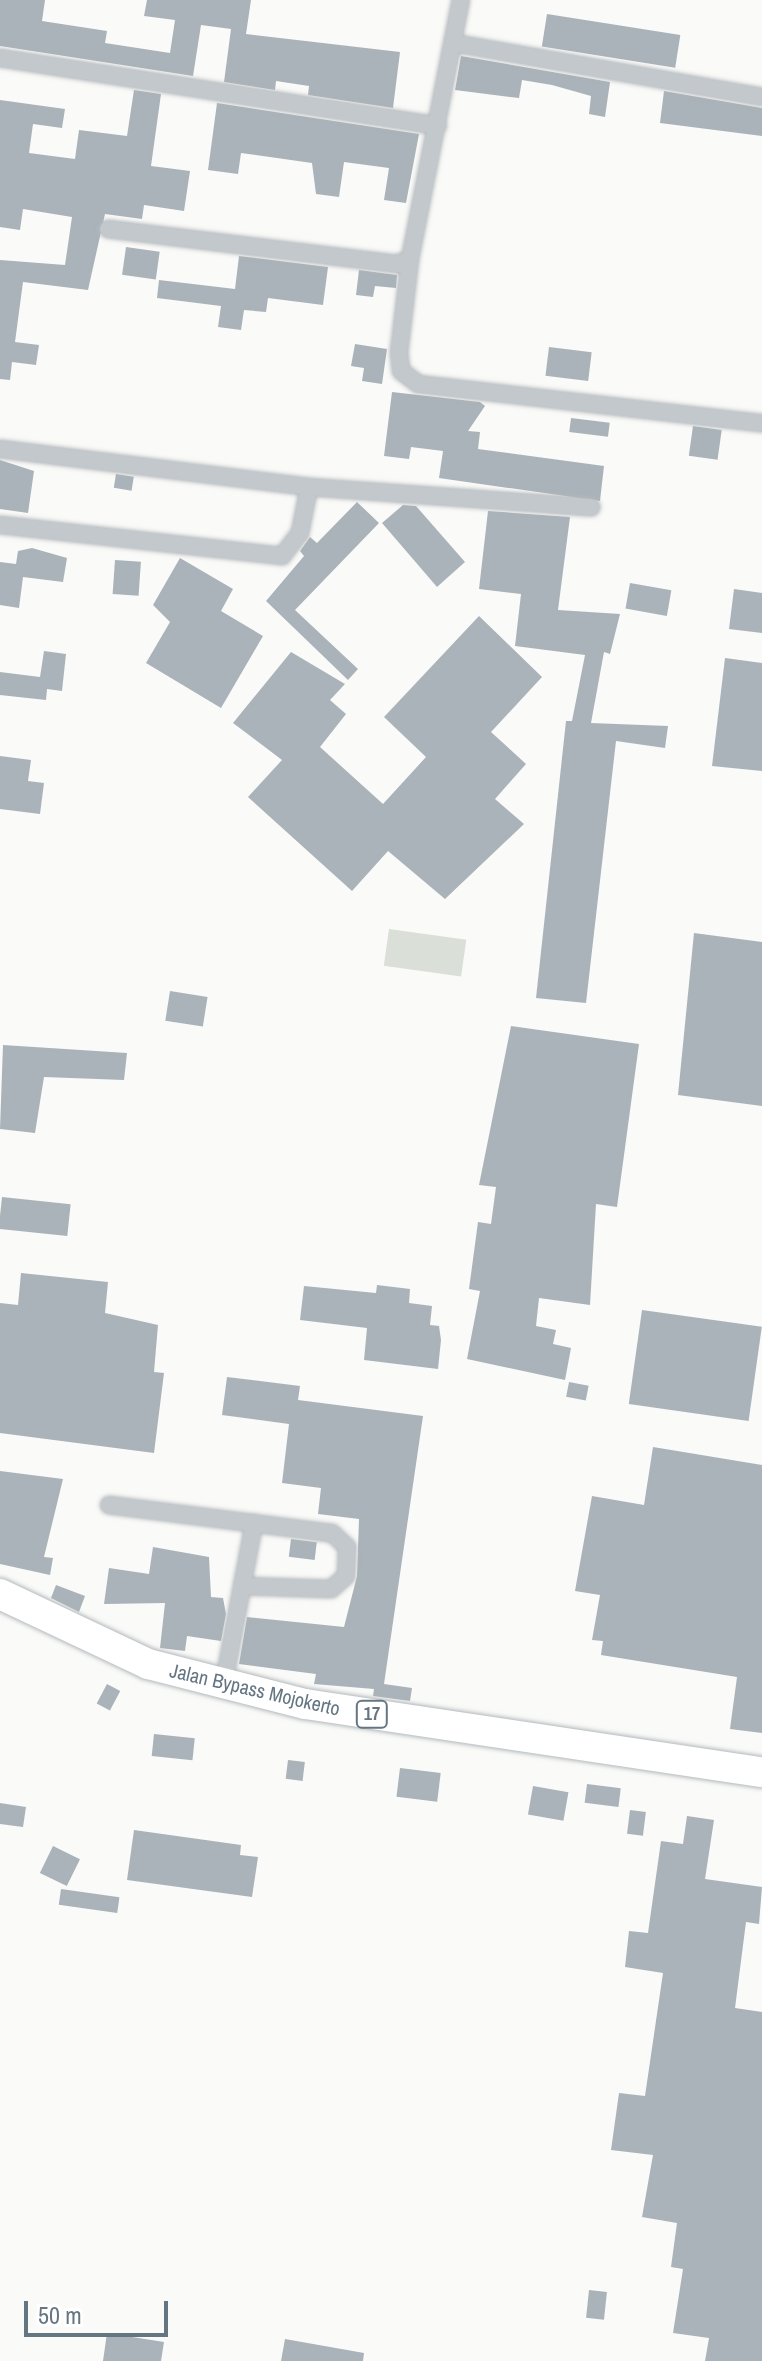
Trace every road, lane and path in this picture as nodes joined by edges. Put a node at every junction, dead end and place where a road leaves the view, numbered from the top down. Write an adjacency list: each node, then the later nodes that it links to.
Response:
1 (461, 0): 2 (street)
2 (453, 43): 4 (street); 5 (street)
3 (0, 58): 5 (street)
4 (762, 97)
5 (438, 126): 7 (street)
6 (108, 229): 7 (street)
7 (410, 259): 8 (street)
8 (762, 423)
9 (0, 449): 10 (street)
10 (309, 487): 11 (street); 12 (street)
11 (591, 507)
12 (0, 525)
13 (109, 1505): 14 (street)
14 (254, 1523): 15 (street); 15 (street)
15 (242, 1586): 17 (street)
16 (0, 1594): 17 (highway, Jalan Bypass Mojokerto / 17)
17 (224, 1682): 18 (highway, Jalan Bypass Mojokerto / 17)
18 (762, 1772)

